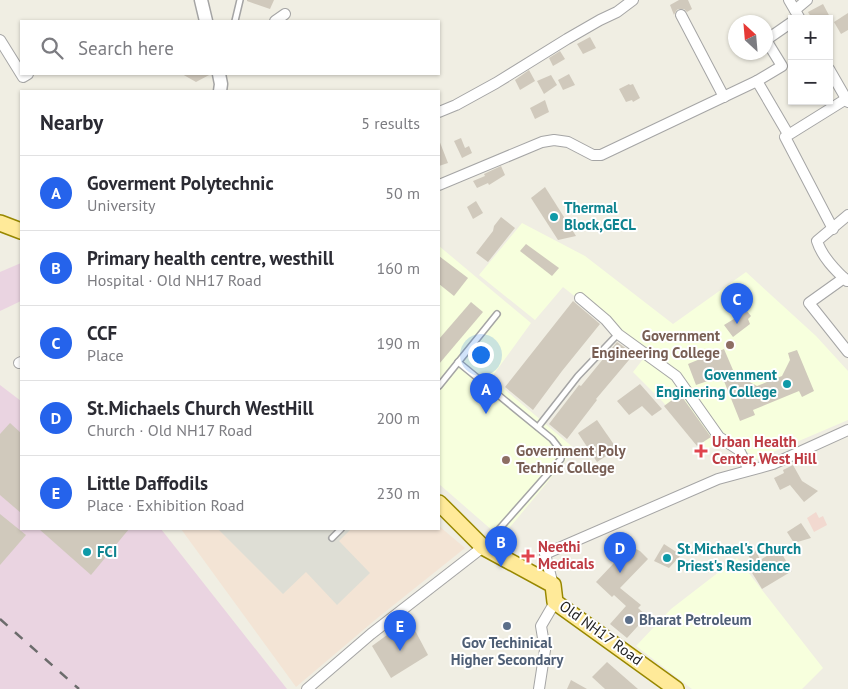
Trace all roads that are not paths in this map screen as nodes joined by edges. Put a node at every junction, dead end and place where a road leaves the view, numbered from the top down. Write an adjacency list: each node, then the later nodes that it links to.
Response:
1 (201, 0): 10 (street)
2 (240, 0): 11 (lane)
3 (633, 0): 20 (street)
4 (789, 0): 8 (street)
5 (806, 0): 9 (street)
6 (284, 14): 12 (street)
7 (681, 15): 18 (street)
8 (796, 15)
9 (798, 15)
10 (206, 20)
11 (235, 20)
12 (276, 20)
13 (788, 24): 17 (street)
14 (0, 40): 15 (street)
15 (20, 72)
16 (833, 76): 19 (street)
17 (756, 81): 18 (street); 21 (street)
18 (724, 97): 22 (street)
19 (847, 100): 21 (street)
20 (440, 112)
21 (788, 134): 25 (street)
22 (440, 185)
23 (848, 215): 25 (street)
24 (0, 223): 26 (main road)
25 (832, 228): 27 (street)
26 (20, 231)
27 (846, 280): 31 (street)
28 (580, 298): 30 (street)
29 (497, 314): 32 (lane)
30 (618, 334): 34 (lane); 36 (street)
31 (848, 352)
32 (458, 362): 33 (lane); 34 (lane)
33 (440, 385)
34 (538, 427): 40 (lane)
35 (848, 430): 36 (street)
36 (749, 470): 41 (street)
37 (440, 504): 40 (main road, Old NH17 Road)
38 (340, 530): 39 (lane)
39 (332, 538)
40 (483, 546): 41 (main road, Old NH17 Road); 43 (street)
41 (553, 585): 42 (main road, Old NH17 Road)
42 (555, 602): 44 (street); 45 (main road, Old NH17 Road)
43 (311, 688)
44 (539, 689)
45 (676, 689)

